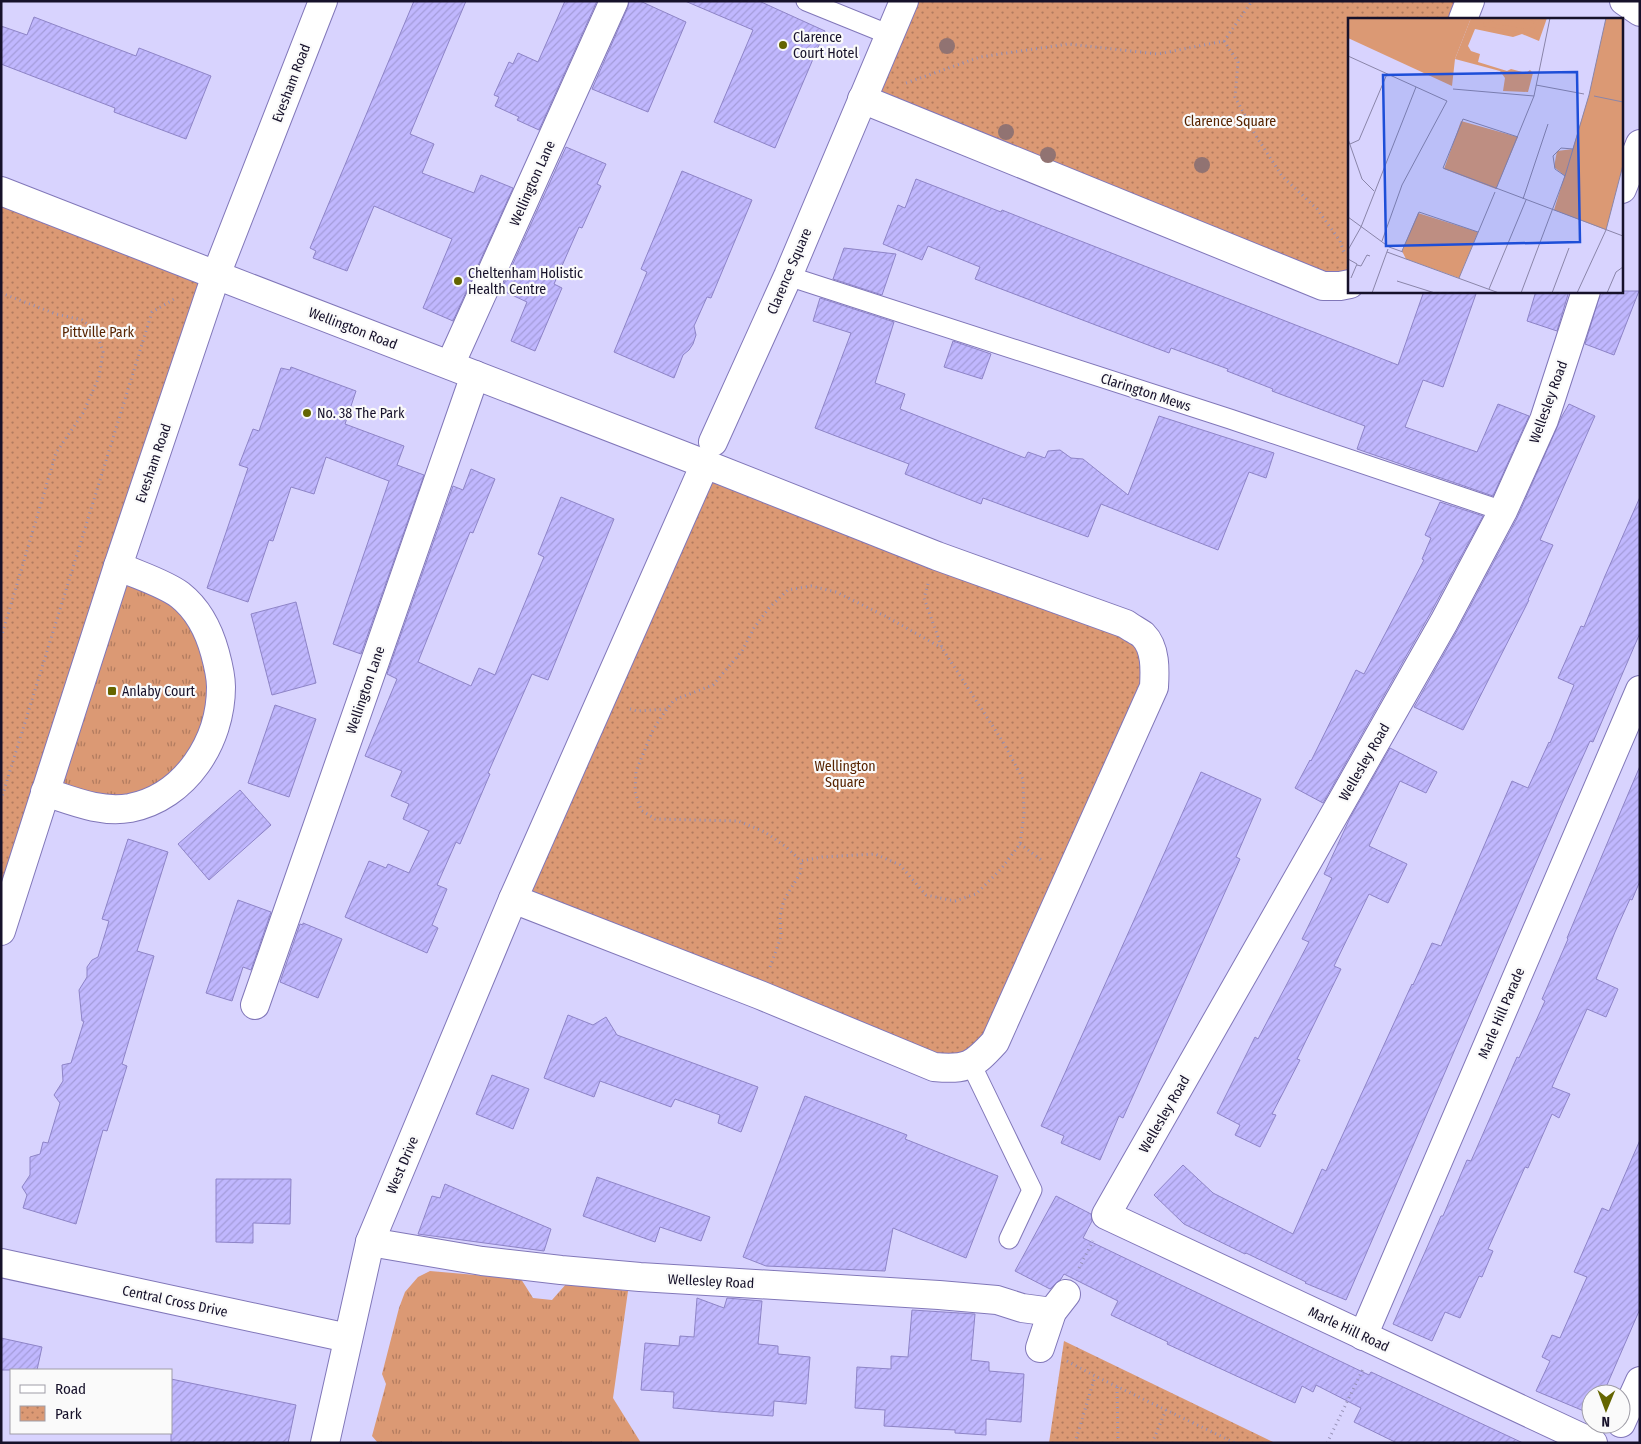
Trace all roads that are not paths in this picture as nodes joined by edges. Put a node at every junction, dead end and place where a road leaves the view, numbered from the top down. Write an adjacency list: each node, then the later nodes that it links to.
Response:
1 (323, 1): 15 (street, Evesham Road)
2 (614, 1): 18 (street, Wellington Lane)
3 (806, 1): 9 (lane)
4 (904, 1): 9 (street, Clarence Square)
5 (1470, 1): 8 (street)
6 (1624, 1): 7 (street)
7 (1640, 12)
8 (1463, 18)
9 (890, 35): 10 (street, Clarence Square)
10 (862, 99): 14 (street); 16 (street, Clarence Square)
11 (1640, 144): 12 (street)
12 (1624, 184)
13 (1, 191): 15 (street, Wellington Road)
14 (1348, 271)
15 (216, 275): 18 (street, Wellington Road); 22 (street, Evesham Road)
16 (788, 276): 20 (street, Clarence Square); 21 (lane, Clarington Mews)
17 (1586, 292): 21 (street, Wellesley Road)
18 (450, 366): 19 (street, Wellington Road)
19 (476, 375): 20 (street, Wellington Road); 27 (street, Wellington Lane)
20 (709, 453): 25 (street); 28 (street)
21 (1503, 511): 29 (street, Wellesley Road)
22 (118, 566): 24 (street, Evesham Road); 24 (street)
23 (1640, 690): 33 (street, Marle Hill Parade)
24 (45, 792): 26 (street, Evesham Road)
25 (514, 899): 28 (street); 31 (street, West Drive)
26 (1, 932)
27 (254, 1005)
28 (971, 1064): 30 (lane)
29 (1106, 1216): 33 (street, Marle Hill Road)
30 (1009, 1239)
31 (370, 1242): 34 (street, West Drive); 35 (street, Wellesley Road)
32 (1, 1263): 34 (street, Central Cross Drive)
33 (1363, 1336): 39 (street, Marle Hill Road)
34 (348, 1338): 38 (street, West Drive)
35 (1051, 1353)
36 (1640, 1381): 37 (street)
37 (1631, 1401)
38 (325, 1443)
39 (1593, 1443)

